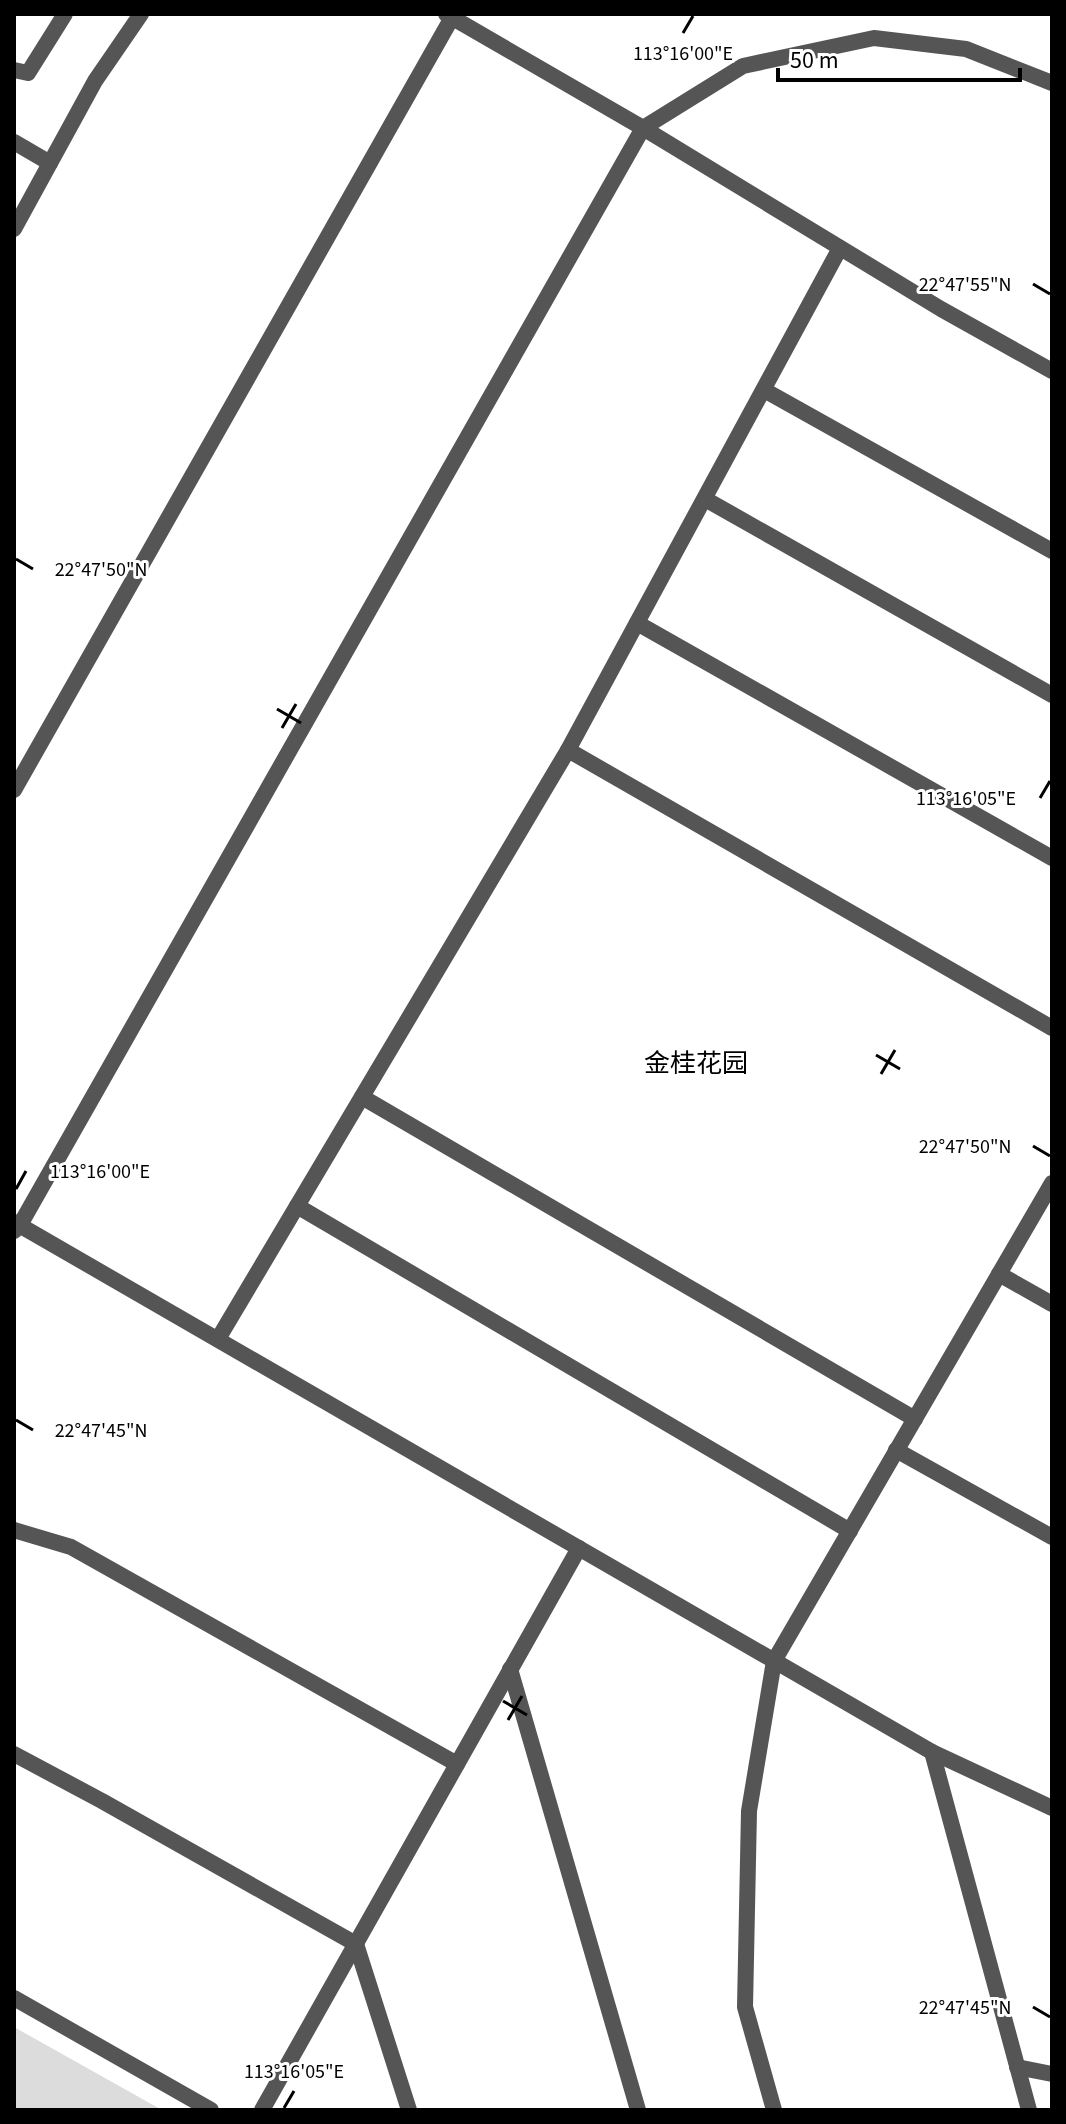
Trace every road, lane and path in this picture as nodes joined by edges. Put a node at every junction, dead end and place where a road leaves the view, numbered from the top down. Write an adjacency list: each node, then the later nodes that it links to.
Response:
1 (65, 14): 4 (street)
2 (141, 14): 8 (street)
3 (450, 15): 6 (street); 18 (street)
4 (14, 70)
5 (1052, 83): 6 (street)
6 (643, 128): 10 (street); 24 (street)
7 (14, 142): 8 (street)
8 (50, 163): 9 (street)
9 (14, 229)
10 (840, 248): 11 (street); 12 (street)
11 (1052, 371)
12 (764, 390): 13 (street); 14 (street)
13 (705, 499): 15 (street); 16 (street)
14 (1052, 551)
15 (637, 623): 17 (street); 19 (street)
16 (1052, 695)
17 (568, 750): 20 (street); 21 (street)
18 (14, 790)
19 (1052, 858)
20 (1052, 1028)
21 (362, 1097): 23 (street); 28 (street)
22 (1052, 1183): 25 (street)
23 (297, 1206): 27 (street); 31 (street)
24 (16, 1226): 27 (street)
25 (999, 1274): 26 (street); 28 (street)
26 (1052, 1304)
27 (218, 1339): 33 (street)
28 (915, 1419): 29 (street)
29 (896, 1450): 31 (street); 32 (street)
30 (14, 1530): 38 (street)
31 (850, 1531): 34 (street)
32 (1052, 1537)
33 (579, 1548): 34 (street); 35 (street)
34 (774, 1661): 36 (street); 48 (street)
35 (510, 1669): 38 (street); 47 (street)
36 (932, 1752): 39 (street); 42 (street)
37 (14, 1754): 40 (street)
38 (457, 1764): 40 (street)
39 (1052, 1808)
40 (356, 1944): 45 (street); 46 (street)
41 (14, 1998): 44 (street)
42 (1017, 2067): 43 (street); 49 (street)
43 (1052, 2074)
44 (211, 2110)
45 (262, 2110)
46 (409, 2110)
47 (638, 2110)
48 (774, 2110)
49 (1029, 2110)

